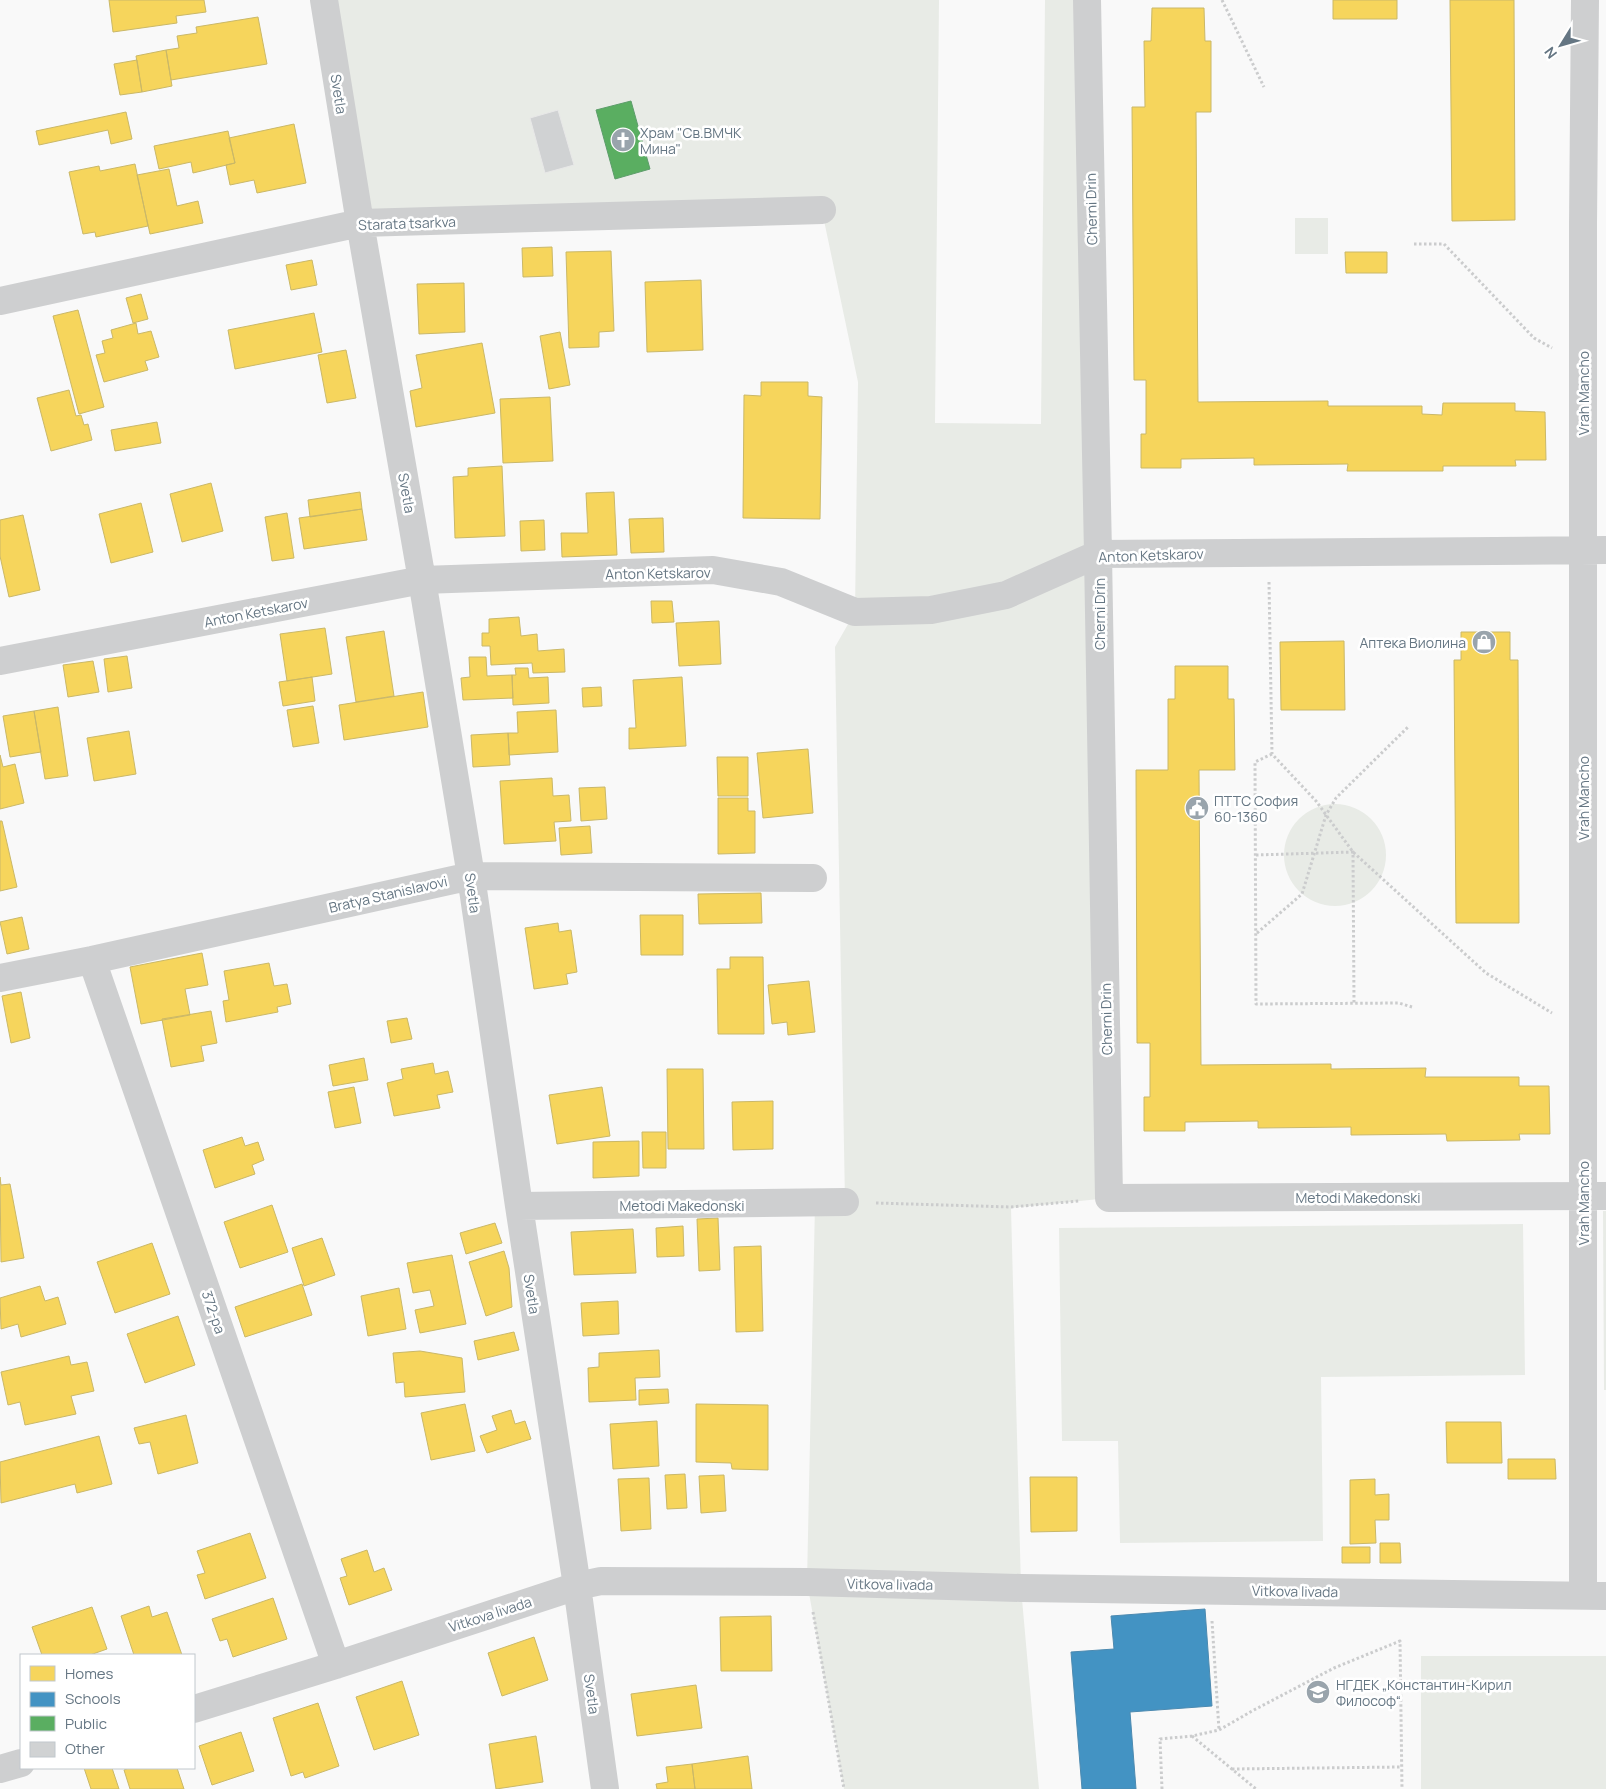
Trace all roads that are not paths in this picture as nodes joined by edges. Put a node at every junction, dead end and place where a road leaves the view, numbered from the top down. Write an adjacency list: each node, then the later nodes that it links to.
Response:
1 (324, 0): 5 (street, Svetla)
2 (1086, 0): 9 (street, Cherni Drin)
3 (1585, 0): 6 (street, Vrah Mancho)
4 (822, 210): 5 (street, Starata tsarkva)
5 (360, 224): 7 (street, Starata tsarkva); 10 (street, Svetla)
6 (1594, 224): 8 (street, Vrah Mancho)
7 (0, 301)
8 (1594, 550): 9 (street, Anton Ketskarov); 16 (street, Vrah Mancho)
9 (1098, 554): 10 (street, Anton Ketskarov); 17 (street, Cherni Drin)
10 (422, 580): 11 (street, Anton Ketskarov); 12 (street, Svetla)
11 (0, 661)
12 (471, 876): 13 (street, Bratya Stanislavovi); 14 (street, Bratya Stanislavovi); 19 (street, Svetla)
13 (813, 878)
14 (92, 960): 15 (street, Bratya Stanislavovi); 22 (street, 372-ра)
15 (0, 978)
16 (1595, 1196): 17 (street, Metodi Makedonski); 21 (street, Vrah Mancho)
17 (1109, 1198)
18 (845, 1202): 19 (street, Metodi Makedonski)
19 (518, 1206): 20 (street, Svetla)
20 (577, 1586): 21 (street, Vitkova livada); 22 (street, Vitkova livada); 26 (street, Svetla)
21 (1595, 1596)
22 (336, 1665): 23 (street, Vitkova livada)
23 (195, 1709)
24 (20, 1762): 25 (street)
25 (0, 1769)
26 (604, 1789)

